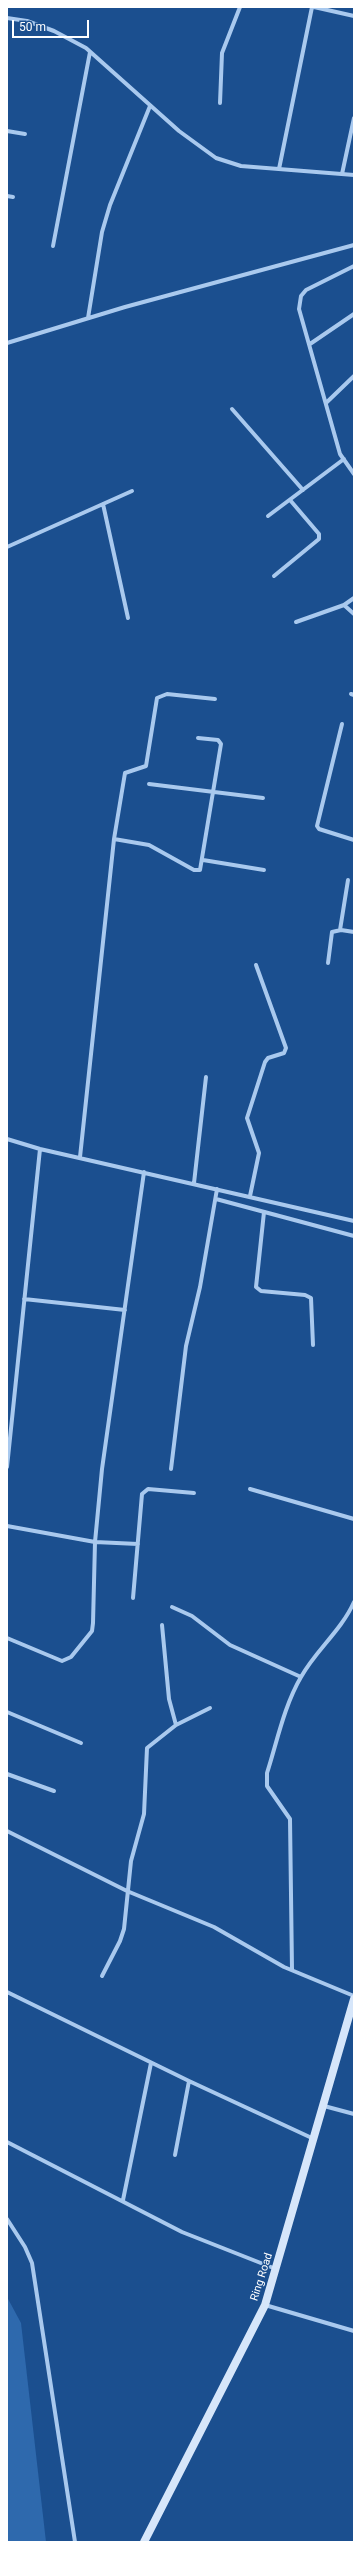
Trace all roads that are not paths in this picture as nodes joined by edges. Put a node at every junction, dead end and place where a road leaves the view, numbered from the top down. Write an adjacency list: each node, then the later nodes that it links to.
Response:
1 (240, 7): 6 (street)
2 (313, 7): 3 (street); 11 (street)
3 (354, 16)
4 (7, 18): 5 (street)
5 (90, 52): 7 (street); 17 (street)
6 (220, 103)
7 (150, 106): 11 (street); 20 (street)
8 (354, 118): 12 (street)
9 (7, 131): 10 (street)
10 (25, 134)
11 (279, 169): 12 (street)
12 (342, 174): 13 (street)
13 (354, 175)
14 (7, 196): 15 (street)
15 (13, 197)
16 (354, 245): 20 (street)
17 (53, 246)
18 (354, 266): 22 (street)
19 (354, 314): 22 (street)
20 (88, 318): 21 (street)
21 (7, 343)
22 (310, 344): 24 (street)
23 (354, 376): 24 (street)
24 (327, 402): 26 (street)
25 (232, 409): 28 (street)
26 (344, 459): 27 (street); 28 (street)
27 (354, 474)
28 (303, 490): 30 (street)
29 (132, 491): 31 (street)
30 (290, 500): 32 (street); 34 (street)
31 (103, 504): 33 (street); 38 (street)
32 (268, 516)
33 (7, 547)
34 (274, 576)
35 (354, 598): 36 (street)
36 (344, 605): 37 (street); 39 (street)
37 (354, 614)
38 (128, 618)
39 (296, 622)
40 (215, 699): 46 (street)
41 (342, 724): 47 (street)
42 (198, 738): 44 (street)
43 (149, 784): 44 (street)
44 (213, 792): 45 (street); 48 (street)
45 (263, 798)
46 (114, 839): 48 (street); 58 (street)
47 (354, 840)
48 (203, 860): 49 (street)
49 (264, 870)
50 (348, 880): 51 (street)
51 (340, 930): 52 (street); 53 (street)
52 (354, 932)
53 (328, 963)
54 (256, 965): 62 (street)
55 (206, 1076): 60 (street)
56 (7, 1139): 57 (street)
57 (40, 1149): 58 (street); 67 (street)
58 (80, 1157): 59 (street)
59 (144, 1172): 60 (street); 68 (street)
60 (194, 1183): 61 (street)
61 (217, 1188): 62 (street); 63 (street)
62 (250, 1196): 65 (street)
63 (216, 1199): 64 (street); 71 (street)
64 (264, 1212): 66 (street); 69 (street)
65 (354, 1221)
66 (354, 1236)
67 (24, 1299): 68 (street); 70 (street)
68 (125, 1310): 76 (street)
69 (313, 1345)
70 (7, 1467)
71 (171, 1469)
72 (250, 1488): 74 (street)
73 (194, 1493): 77 (street)
74 (354, 1519)
75 (7, 1526): 76 (street)
76 (95, 1542): 77 (street); 82 (street)
77 (138, 1544): 78 (street)
78 (133, 1598)
79 (354, 1602): 83 (street)
80 (172, 1607): 83 (street)
81 (162, 1625): 86 (street)
82 (7, 1638)
83 (301, 1677): 92 (street)
84 (210, 1708): 86 (street)
85 (7, 1712): 87 (street)
86 (176, 1725): 91 (street)
87 (81, 1743)
88 (7, 1774): 89 (street)
89 (54, 1791)
90 (7, 1830): 91 (street)
91 (127, 1891): 92 (street); 93 (street)
92 (292, 1970): 95 (street)
93 (102, 1976)
94 (7, 1992): 96 (street)
95 (354, 1998): 98 (street, Ring Road)
96 (151, 2063): 97 (street); 103 (street)
97 (189, 2081): 100 (street); 102 (street)
98 (324, 2106): 99 (street); 100 (street, Ring Road)
99 (354, 2114)
100 (314, 2139): 105 (street, Ring Road)
101 (7, 2142): 103 (street)
102 (175, 2155)
103 (123, 2200): 105 (street)
104 (7, 2219): 108 (street)
105 (277, 2269): 106 (street, Ring Road)
106 (265, 2305): 107 (street); 109 (street, Ring Road)
107 (354, 2331)
108 (74, 2542)
109 (144, 2542)

